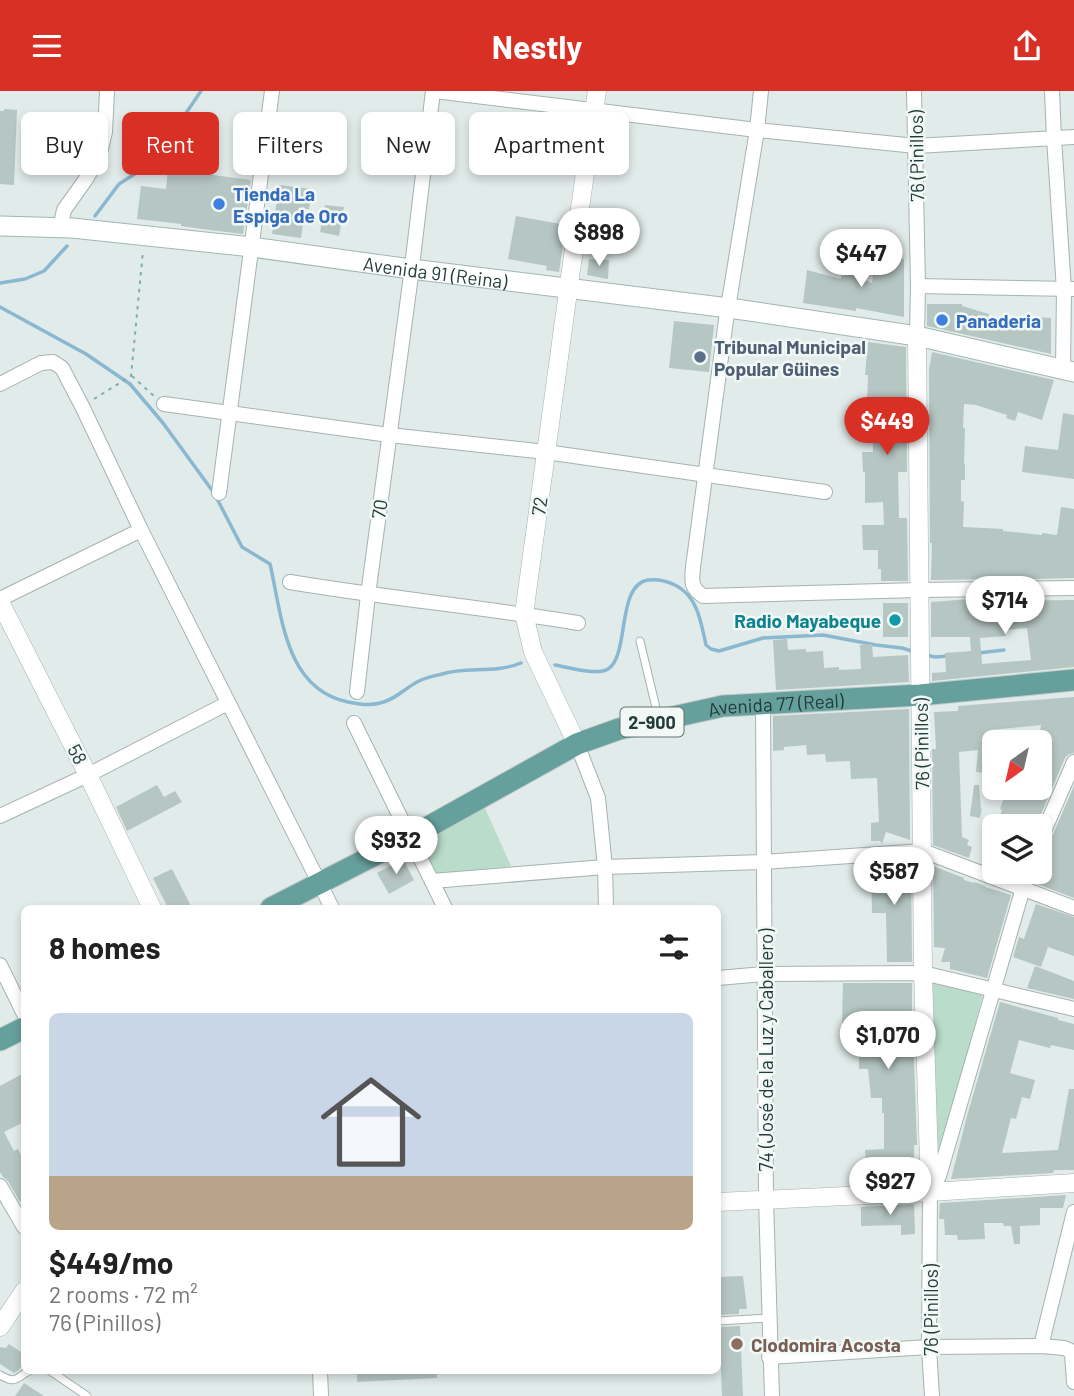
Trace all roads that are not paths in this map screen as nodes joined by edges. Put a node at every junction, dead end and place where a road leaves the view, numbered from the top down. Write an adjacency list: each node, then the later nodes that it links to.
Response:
1 (107, 91): 14 (street)
2 (272, 91): 15 (street)
3 (434, 91): 8 (street); 16 (street, 70)
4 (597, 91): 8 (street, 72)
5 (761, 91): 9 (street)
6 (914, 91): 12 (street, 76 (Pinillos))
7 (1052, 91): 11 (street)
8 (595, 110): 9 (street); 18 (street, 72)
9 (757, 130): 12 (street); 20 (street)
10 (1074, 137): 11 (street)
11 (1054, 138): 12 (street); 19 (street)
12 (916, 145): 17 (street, 76 (Pinillos))
13 (0, 226): 14 (main road, Avenida 91 (Reina))
14 (66, 228): 15 (main road, Avenida 91 (Reina))
15 (252, 247): 16 (main road, Avenida 91 (Reina)); 25 (street)
16 (411, 269): 18 (main road, Avenida 91 (Reina)); 26 (street, 70)
17 (918, 286): 19 (street); 21 (street, 76 (Pinillos))
18 (569, 289): 20 (main road, Avenida 91 (Reina)); 27 (street, 72)
19 (1069, 289): 22 (street)
20 (729, 309): 21 (main road, Avenida 91 (Reina)); 28 (street)
21 (917, 336): 22 (main road, Avenida 91 (Reina)); 34 (street, 76 (Pinillos))
22 (1068, 370)
23 (0, 384): 31 (street)
24 (163, 404): 25 (street)
25 (230, 412): 26 (street); 30 (street)
26 (389, 435): 27 (street); 35 (street, 70)
27 (546, 452): 28 (street); 37 (street, 72)
28 (706, 474): 29 (street); 34 (street)
29 (825, 492)
30 (219, 493)
31 (141, 530): 36 (street); 43 (street)
32 (289, 582): 35 (street)
33 (1074, 588): 34 (street)
34 (919, 590): 42 (street, 76 (Pinillos))
35 (368, 595): 37 (street); 41 (street, 70)
36 (0, 601): 49 (street, 58)
37 (524, 614): 38 (street); 47 (street, 72)
38 (578, 623)
39 (640, 641): 45 (lane)
40 (1074, 680): 42 (main road, Avenida 77 (Real) / 2-900)
41 (357, 692)
42 (920, 695): 44 (main road, Avenida 77 (Real) / 2-900); 53 (street, 76 (Pinillos))
43 (228, 703): 49 (street); 57 (street)
44 (763, 705): 45 (main road, Avenida 77 (Real) / 2-900); 54 (street, 74 (José de la Luz y Caballero))
45 (659, 720): 47 (main road, Avenida 77 (Real) / 2-900)
46 (354, 723): 52 (street)
47 (577, 744): 52 (main road, Avenida 77 (Real) / 2-900); 55 (street, 72)
48 (1074, 762): 50 (street)
49 (88, 775): 51 (street); 60 (street, 58)
50 (1051, 814)
51 (0, 816)
52 (411, 837): 56 (street); 57 (main road, Avenida 77 (Real) / 2-900)
53 (923, 851): 54 (street); 59 (street); 67 (street, 76 (Pinillos))
54 (763, 862): 55 (street); 68 (street, 74 (José de la Luz y Caballero))
55 (605, 867): 56 (street); 64 (street, 72)
56 (432, 881): 63 (street)
57 (320, 883): 61 (main road, Avenida 77 (Real) / 2-900); 62 (street)
58 (1023, 884): 59 (street)
59 (1022, 888): 65 (street); 70 (street)
60 (151, 905)
61 (277, 905)
62 (331, 905)
63 (444, 905)
64 (606, 905)
65 (1074, 908)
66 (0, 965): 71 (street)
67 (923, 973): 68 (street); 70 (street); 77 (street, 76 (Pinillos))
68 (764, 974): 69 (street); 78 (street, 74 (José de la Luz y Caballero))
69 (721, 978)
70 (993, 989): 72 (street); 77 (street)
71 (21, 1008)
72 (1074, 1009)
73 (21, 1030): 74 (main road)
74 (0, 1040)
75 (1074, 1183): 77 (street)
76 (0, 1186): 81 (street)
77 (930, 1192): 78 (street); 87 (street, 76 (Pinillos))
78 (766, 1199): 79 (street); 83 (street, 74 (José de la Luz y Caballero))
79 (721, 1202)
80 (1074, 1212): 86 (street)
81 (21, 1222)
82 (21, 1296): 85 (street)
83 (769, 1318): 84 (lane); 88 (street, 74 (José de la Luz y Caballero))
84 (721, 1321)
85 (0, 1327)
86 (1041, 1346): 87 (street); 93 (street)
87 (929, 1347): 88 (street); 97 (street, 76 (Pinillos))
88 (769, 1357): 96 (street, 74 (José de la Luz y Caballero))
89 (25, 1374): 92 (lane)
90 (55, 1374): 94 (lane)
91 (320, 1374): 95 (street)
92 (0, 1375)
93 (1074, 1382)
94 (87, 1396)
95 (321, 1396)
96 (772, 1396)
97 (932, 1396)

